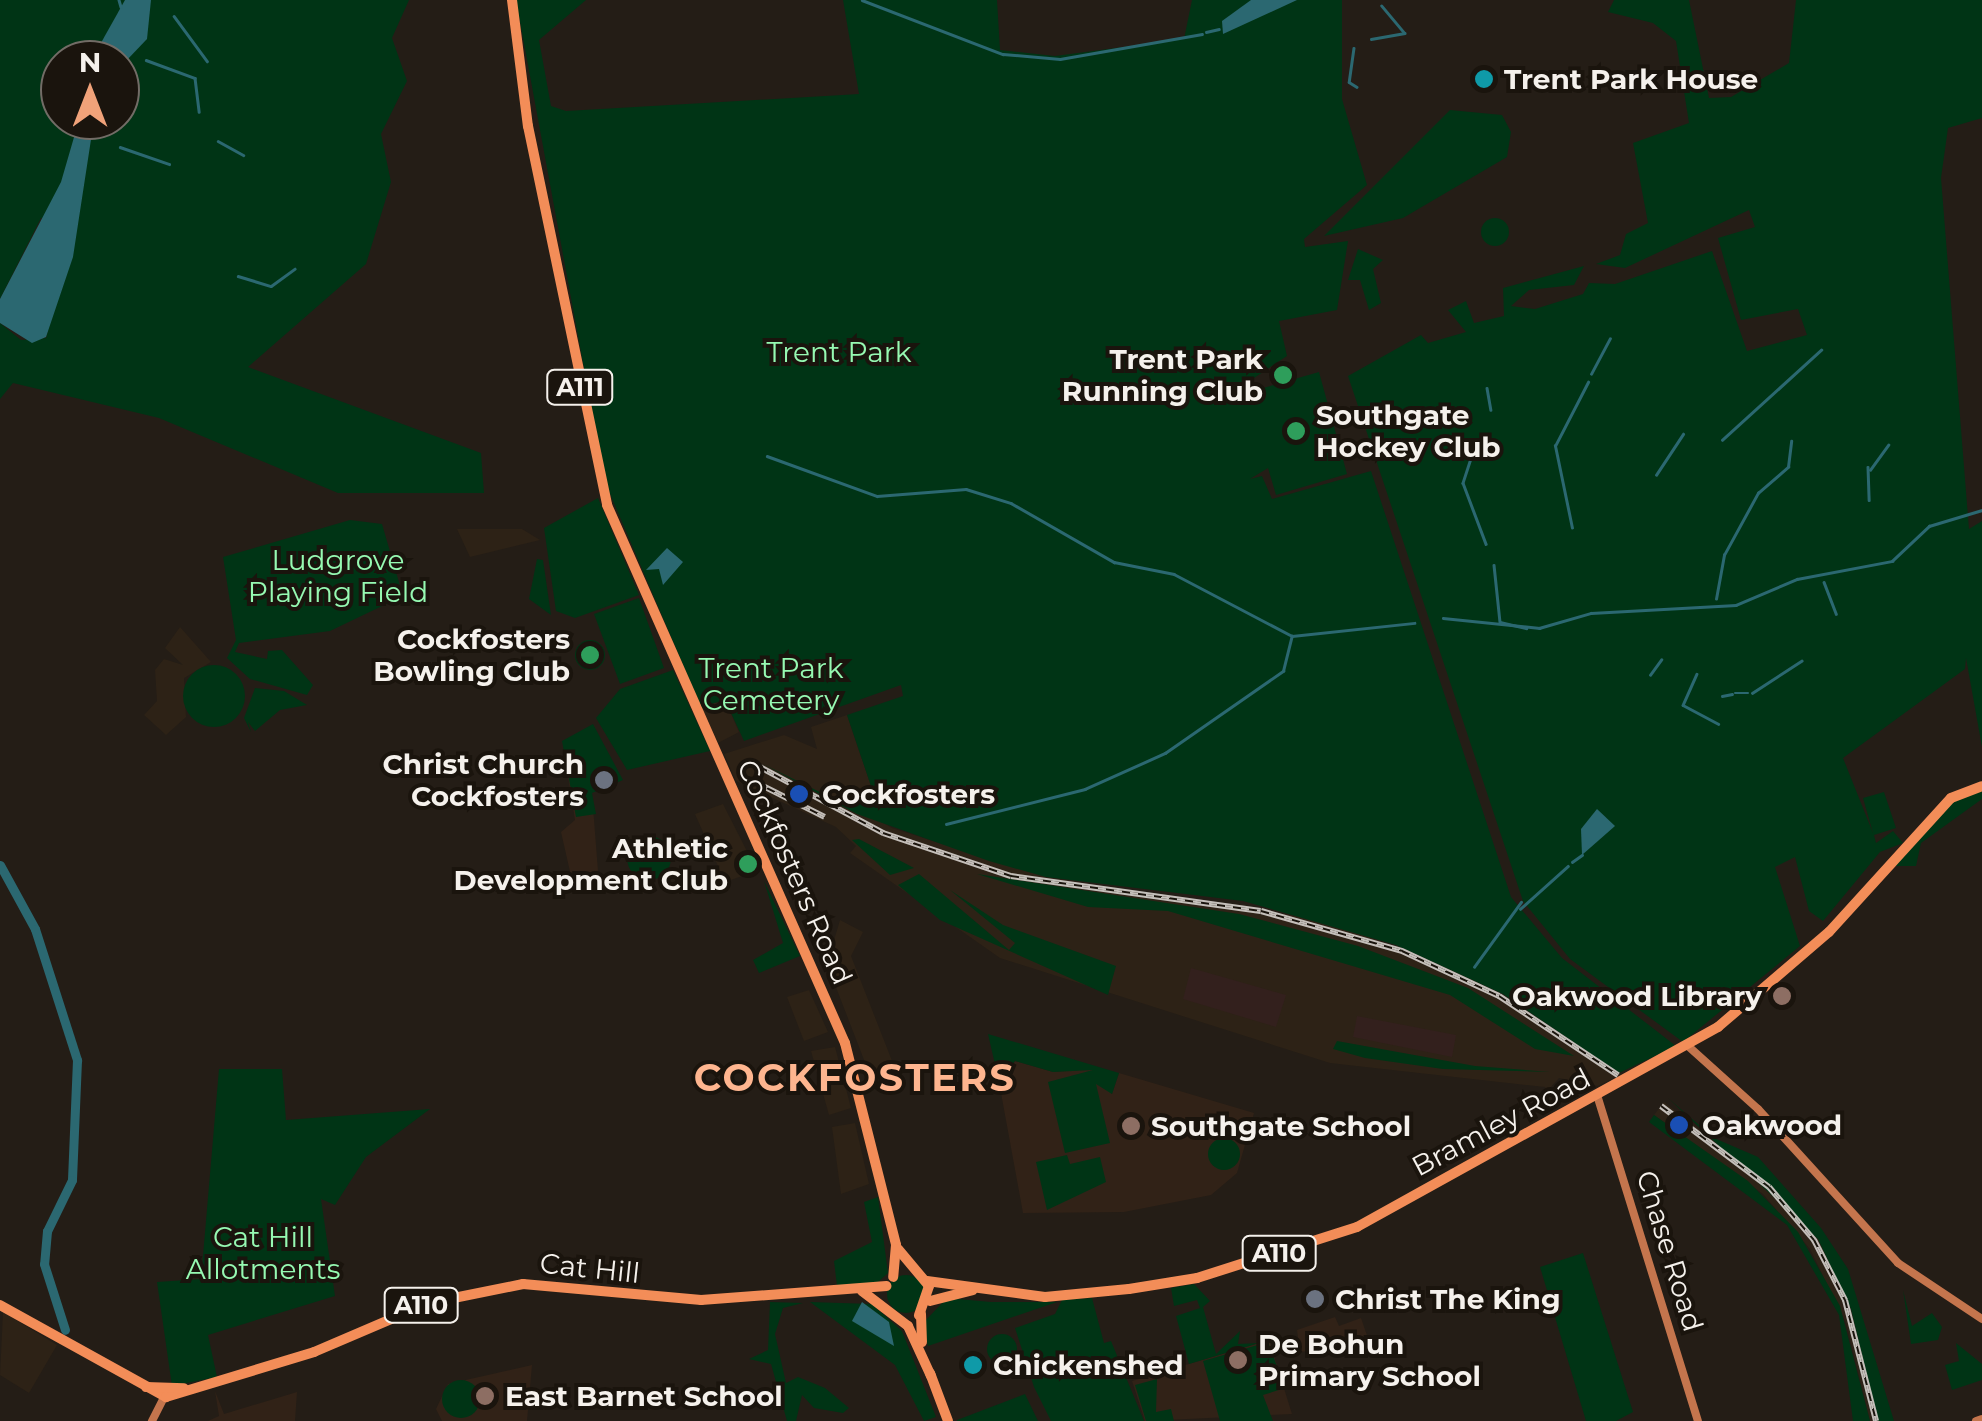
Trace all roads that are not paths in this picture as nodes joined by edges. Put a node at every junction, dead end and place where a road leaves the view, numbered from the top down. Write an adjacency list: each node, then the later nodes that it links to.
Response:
1 (512, 0): 5 (main road, Cockfosters Road / A111)
2 (1982, 786): 3 (main road, Bramley Road / A110)
3 (1688, 1046): 4 (main road, Bramley Road / A110); 16 (street)
4 (1597, 1095): 10 (main road, Bramley Road / A110); 21 (street, Chase Road)
5 (896, 1246): 6 (main road, Cockfosters Road / A111); 7 (main road, Cockfosters Road / A111)
6 (914, 1272): 7 (main road); 8 (main road)
7 (889, 1281): 9 (main road, Cat Hill / A110); 13 (main road)
8 (927, 1281): 10 (main road, Bramley Road / A110); 11 (main road)
9 (862, 1290): 13 (main road); 18 (main road, Cat Hill / A110)
10 (973, 1290): 11 (main road, Bramley Road / A110)
11 (930, 1301): 14 (main road)
12 (0, 1305): 18 (main road, A110)
13 (887, 1306): 15 (main road)
14 (920, 1314): 15 (main road); 17 (main road)
15 (898, 1316): 17 (main road)
16 (1982, 1320)
17 (931, 1376): 20 (main road)
18 (161, 1394): 19 (street)
19 (152, 1421)
20 (948, 1421)
21 (1698, 1421)

